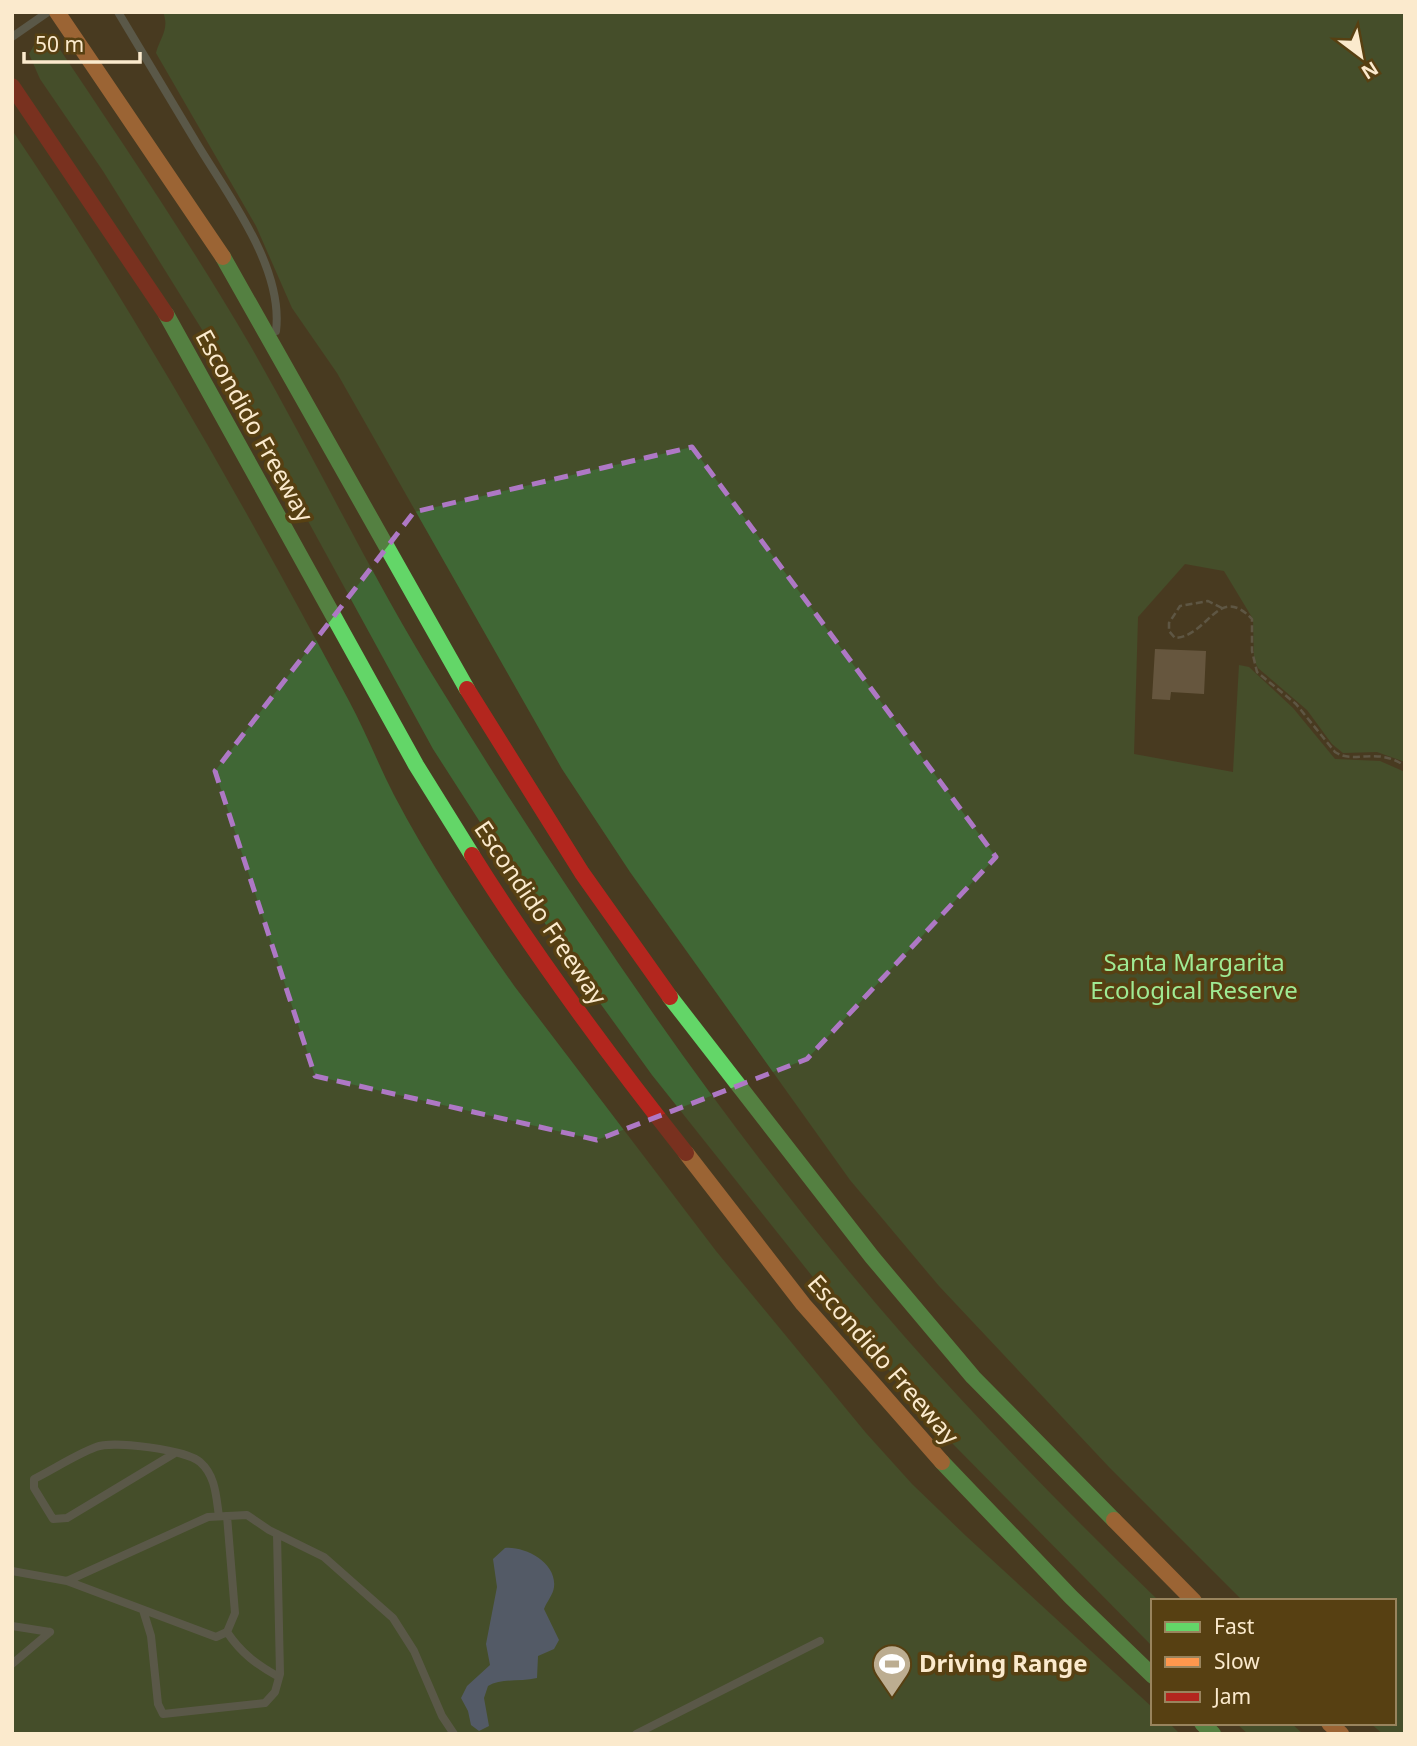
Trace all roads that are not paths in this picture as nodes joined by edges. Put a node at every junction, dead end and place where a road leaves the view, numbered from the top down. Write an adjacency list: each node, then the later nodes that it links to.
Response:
1 (48, 12): 4 (lane)
2 (57, 12): 6 (highway)
3 (118, 12): 6 (lane)
4 (12, 37)
5 (12, 86): 18 (highway, Escondido Freeway)
6 (275, 344): 12 (highway)
7 (176, 1453): 7 (lane); 8 (lane)
8 (223, 1516): 9 (lane); 11 (lane); 15 (lane)
9 (277, 1534): 19 (lane); 20 (lane)
10 (12, 1571): 11 (lane)
11 (67, 1581): 13 (lane)
12 (1192, 1599)
13 (143, 1610): 15 (lane); 19 (lane)
14 (12, 1626): 17 (lane)
15 (227, 1632): 19 (lane)
16 (820, 1641): 21 (lane)
17 (12, 1664)
18 (1151, 1674)
19 (279, 1676)
20 (454, 1734)
21 (636, 1734)

